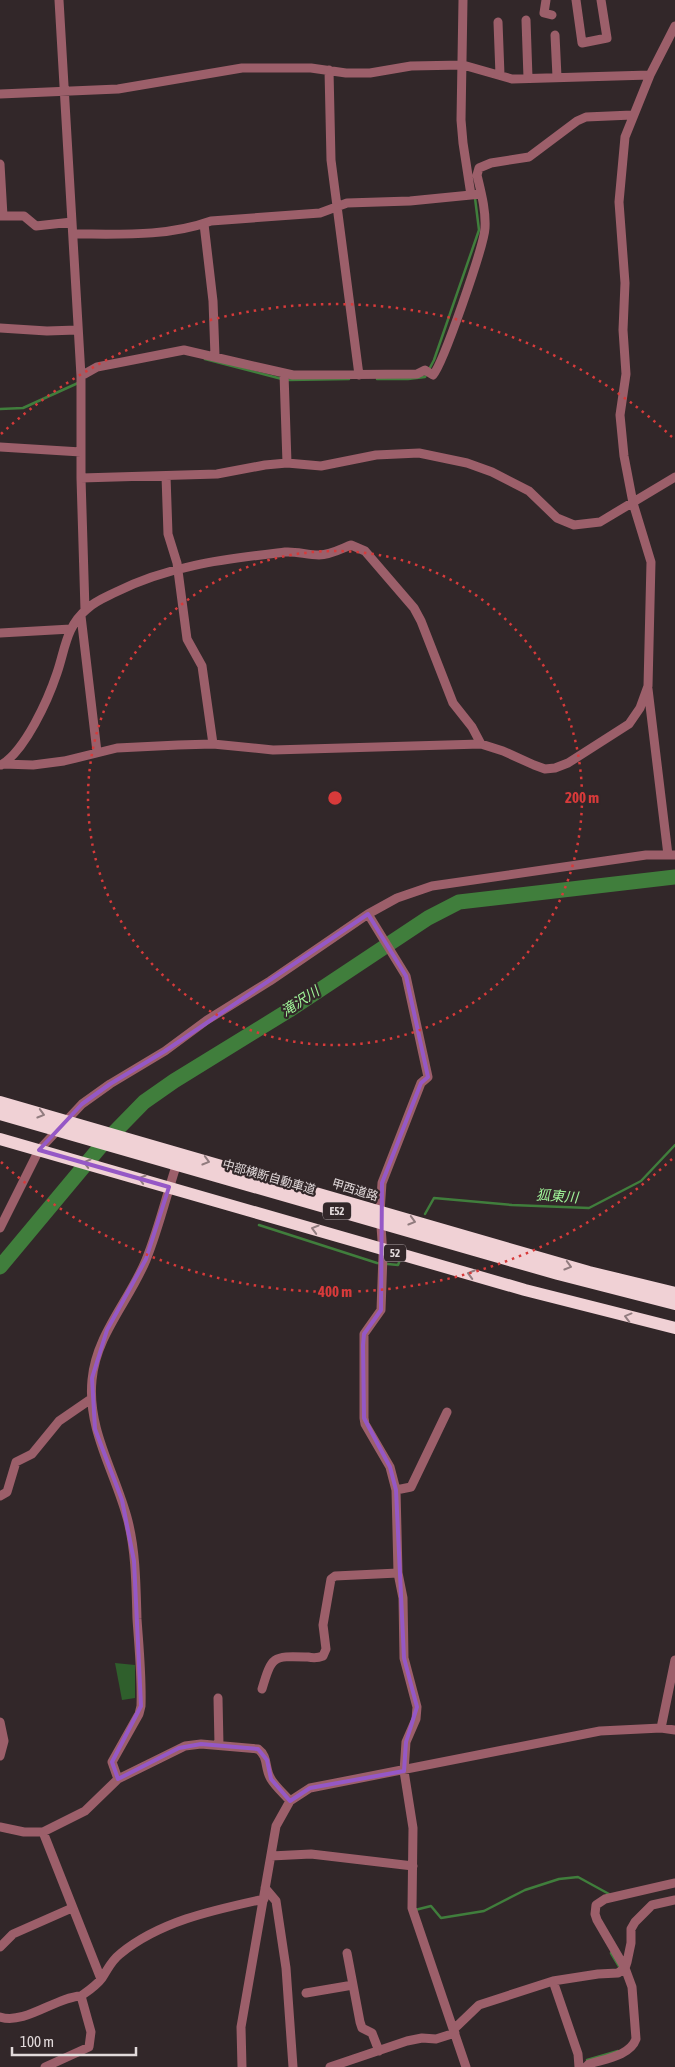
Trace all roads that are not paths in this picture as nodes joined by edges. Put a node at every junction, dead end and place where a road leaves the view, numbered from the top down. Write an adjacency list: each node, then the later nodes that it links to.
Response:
1 (59, 0): 17 (street)
2 (463, 0): 11 (street)
3 (546, 0): 6 (street)
4 (576, 0): 5 (street)
5 (601, 0)
6 (552, 16)
7 (526, 20): 15 (street)
8 (498, 22): 13 (street)
9 (675, 26): 14 (street)
10 (555, 36): 16 (street)
11 (465, 65): 12 (street); 13 (street); 21 (street)
12 (329, 70): 17 (street); 22 (street)
13 (500, 75): 15 (street)
14 (650, 75): 16 (street); 19 (street)
15 (528, 78): 16 (street)
16 (557, 78)
17 (64, 92): 18 (street); 24 (street)
18 (0, 94)
19 (632, 115): 21 (street); 39 (street)
20 (0, 164): 23 (street)
21 (476, 194): 22 (street); 30 (street)
22 (336, 207): 25 (street); 30 (street)
23 (1, 216): 24 (street)
24 (72, 222): 26 (street)
25 (204, 224): 26 (street); 29 (street)
26 (73, 234): 28 (street)
27 (0, 328): 28 (street)
28 (78, 330): 32 (street)
29 (215, 356): 31 (street); 32 (street)
30 (359, 375): 31 (street)
31 (284, 378): 35 (street)
32 (81, 380): 34 (street)
33 (0, 448): 34 (street)
34 (81, 452): 38 (street)
35 (287, 463): 36 (street); 39 (street)
36 (166, 476): 38 (street); 40 (street)
37 (675, 476): 39 (street)
38 (81, 478): 41 (street)
39 (633, 503): 44 (street)
40 (178, 569): 41 (street); 45 (street); 46 (street)
41 (83, 613): 42 (street); 47 (street)
42 (72, 629): 43 (street); 48 (street)
43 (0, 632)
44 (648, 686): 46 (street); 49 (street)
45 (213, 744): 46 (street); 47 (street)
46 (481, 744)
47 (97, 752): 48 (street)
48 (1, 765)
49 (672, 855): 50 (street)
50 (371, 918): 53 (street); 58 (street)
51 (0, 1102): 53 (highway, 甲西道路, one-way to 53)
52 (0, 1114): 62 (highway, 中部横断自動車道 / E52)
53 (64, 1121): 55 (street); 56 (highway, 甲西道路)
54 (0, 1138): 55 (highway, 52)
55 (40, 1150): 57 (highway, 52, one-way to 55); 59 (street)
56 (180, 1154): 57 (street); 58 (highway, 甲西道路, one-way to 58)
57 (169, 1187): 60 (highway, 52, one-way to 57); 64 (street)
58 (380, 1212): 60 (street); 61 (highway, 甲西道路, one-way to 61)
59 (0, 1228)
60 (383, 1252): 63 (highway, 52, one-way to 60); 66 (street)
61 (675, 1292)
62 (675, 1304)
63 (675, 1328)
64 (91, 1399): 67 (street); 78 (street)
65 (447, 1412): 66 (street)
66 (396, 1490): 68 (street)
67 (0, 1496)
68 (398, 1573): 70 (street); 77 (street)
69 (675, 1660): 73 (street)
70 (262, 1690)
71 (218, 1698): 75 (street)
72 (0, 1722): 76 (street)
73 (661, 1728): 74 (street); 77 (street)
74 (675, 1730)
75 (219, 1745): 78 (street); 79 (street)
76 (0, 1756)
77 (404, 1770): 79 (street); 83 (street)
78 (118, 1779): 81 (street)
79 (290, 1801): 82 (street)
80 (0, 1827): 81 (street)
81 (43, 1832): 88 (street)
82 (271, 1856): 83 (street); 85 (street)
83 (413, 1866): 98 (street)
84 (675, 1883): 91 (street)
85 (265, 1888): 86 (street); 102 (street)
86 (264, 1899): 92 (street); 101 (street)
87 (675, 1900): 91 (street)
88 (72, 1908): 89 (street); 92 (street)
89 (0, 1947)
90 (347, 1953): 94 (street)
91 (623, 1970): 93 (street); 106 (street)
92 (101, 1979): 96 (street)
93 (554, 1981): 98 (street); 105 (street)
94 (353, 1985): 95 (street); 99 (street)
95 (306, 1993)
96 (81, 1996): 97 (street); 100 (street)
97 (0, 2017)
98 (454, 2031): 99 (street); 104 (street)
99 (379, 2051): 103 (street)
100 (45, 2067)
101 (242, 2067)
102 (293, 2067)
103 (330, 2067)
104 (466, 2067)
105 (579, 2067)
106 (586, 2067)

